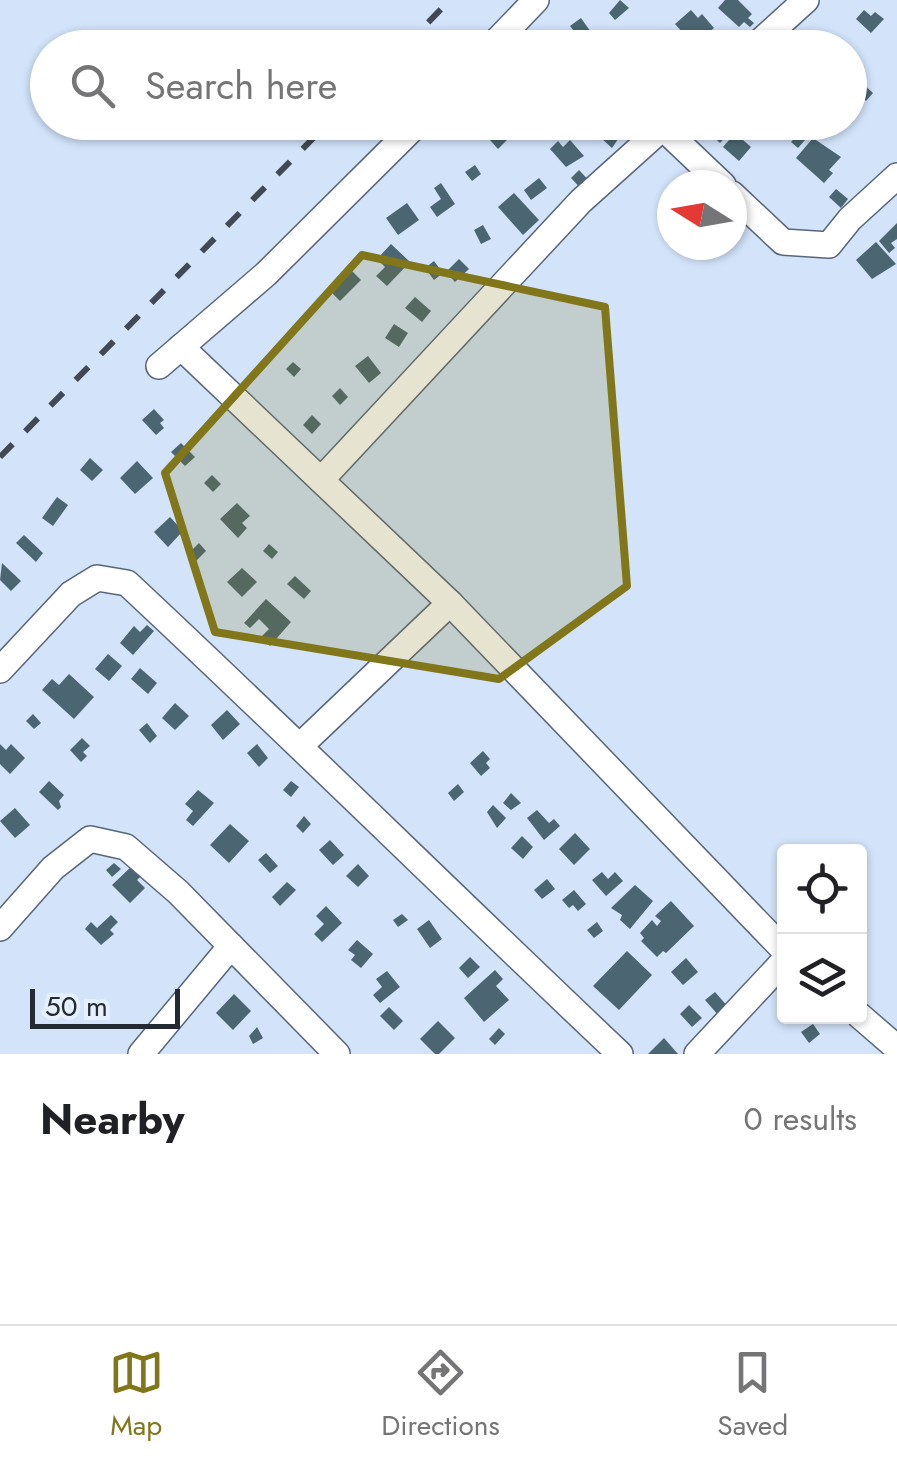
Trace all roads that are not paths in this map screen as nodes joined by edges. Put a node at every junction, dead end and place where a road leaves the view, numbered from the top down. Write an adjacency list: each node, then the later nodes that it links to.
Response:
1 (536, 0): 3 (street)
2 (806, 0): 4 (street)
3 (507, 30)
4 (773, 30)
5 (401, 140): 11 (street)
6 (649, 140): 13 (street)
7 (680, 140): 8 (street)
8 (709, 170)
9 (897, 176): 10 (street)
10 (747, 208)
11 (182, 347): 12 (street); 13 (street)
12 (159, 366)
13 (322, 480): 14 (street)
14 (450, 603): 16 (street); 18 (street)
15 (0, 670): 16 (street)
16 (301, 745): 25 (street)
17 (0, 928): 19 (street)
18 (777, 943)
19 (231, 946): 23 (street); 24 (street)
20 (777, 968): 26 (street)
21 (867, 1022): 22 (street)
22 (897, 1048)
23 (141, 1054)
24 (337, 1054)
25 (620, 1054)
26 (697, 1054)

